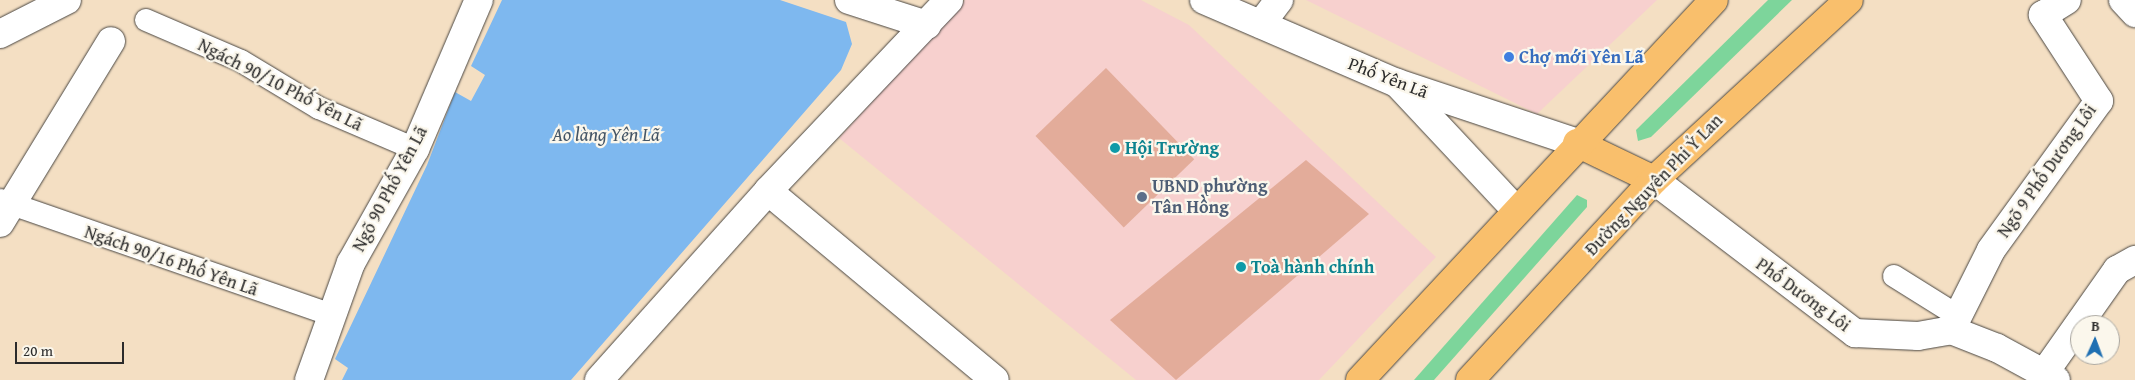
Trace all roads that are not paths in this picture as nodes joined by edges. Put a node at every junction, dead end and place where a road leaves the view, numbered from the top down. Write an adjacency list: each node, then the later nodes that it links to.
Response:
1 (67, 0): 15 (street)
2 (479, 0): 19 (street, Ngõ 90 Phố Yên Lã)
3 (849, 0): 14 (street)
4 (949, 0): 14 (street)
5 (1204, 0): 13 (street, Phố Yên Lã)
6 (1279, 0): 13 (street)
7 (1714, 0): 18 (main road)
8 (1849, 0): 20 (main road, Đường Nguyên Phi Ỷ Lan)
9 (2067, 0): 27 (street, Ngõ 9 Phố Dương Lôi)
10 (2123, 0): 11 (street)
11 (2135, 13)
12 (146, 20): 19 (lane, Ngách 90/10 Phố Yên Lã)
13 (1261, 24): 17 (street, Phố Yên Lã)
14 (927, 25): 21 (street)
15 (0, 34)
16 (111, 41): 23 (street)
17 (1397, 83): 18 (street, Phố Yên Lã); 22 (street)
18 (1577, 143): 20 (main road); 22 (main road)
19 (415, 149): 26 (street, Ngõ 90 Phố Yên Lã)
20 (1654, 180): 27 (street, Phố Dương Lôi); 33 (main road, Đường Nguyên Phi Ỷ Lan)
21 (768, 191): 28 (street); 31 (street)
22 (1515, 209): 32 (main road)
23 (4, 210): 26 (lane, Ngách 90/16 Phố Yên Lã)
24 (2135, 260): 29 (street)
25 (1894, 276): 27 (lane)
26 (330, 314): 30 (street, Ngõ 90 Phố Yên Lã)
27 (1955, 323): 29 (street)
28 (978, 375)
29 (2051, 376)
30 (309, 380)
31 (599, 380)
32 (1360, 380)
33 (1470, 380)

